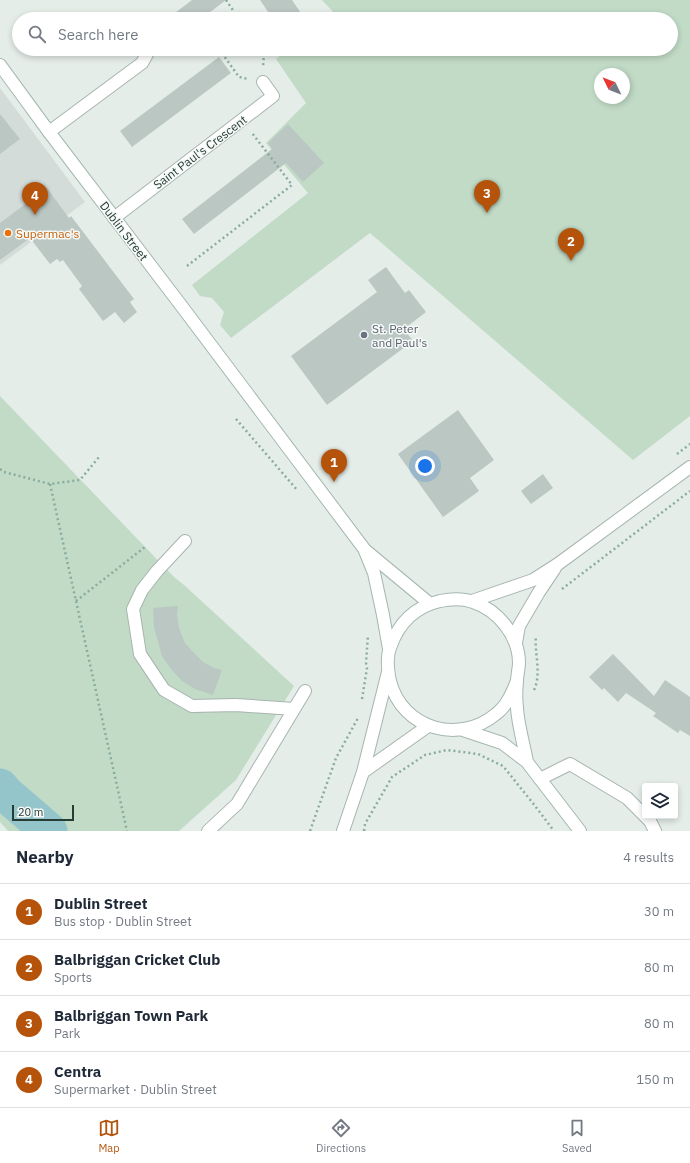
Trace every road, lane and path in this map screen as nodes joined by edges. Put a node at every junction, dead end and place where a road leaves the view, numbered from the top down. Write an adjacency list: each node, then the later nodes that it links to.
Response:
1 (226, 0): 2 (path)
2 (235, 12)
3 (146, 56): 8 (main road)
4 (224, 56): 6 (path)
5 (0, 65): 8 (main road, Dublin Street)
6 (263, 82): 7 (main road, Saint Paul's Crescent)
7 (241, 120): 9 (main road, Saint Paul's Crescent); 10 (path)
8 (49, 132): 9 (main road, Dublin Street)
9 (114, 218): 20 (main road, Dublin Street)
10 (187, 266)
11 (236, 419): 17 (path)
12 (99, 457): 15 (path)
13 (690, 467): 21 (main road)
14 (0, 470): 15 (path)
15 (50, 484): 23 (path)
16 (690, 491): 22 (path)
17 (301, 494)
18 (185, 541): 35 (main road)
19 (145, 547): 23 (path)
20 (365, 550): 25 (main road, Dublin Street); 29 (main road, Dublin Street)
21 (558, 564): 24 (main road); 28 (main road)
22 (560, 591)
23 (76, 601): 44 (path)
24 (472, 601): 25 (main road); 28 (main road)
25 (429, 604): 29 (main road)
26 (536, 632): 33 (path)
27 (368, 634): 34 (path)
28 (516, 643): 31 (main road)
29 (389, 650): 30 (main road)
30 (388, 672): 37 (main road); 42 (main road)
31 (517, 681): 38 (main road); 41 (main road)
32 (305, 691): 35 (main road)
33 (533, 692)
34 (362, 699)
35 (294, 709): 45 (main road)
36 (360, 715): 46 (path)
37 (428, 726): 38 (main road); 42 (main road)
38 (463, 730): 39 (main road)
39 (492, 740): 40 (path); 41 (main road)
40 (478, 754): 48 (path); 49 (path)
41 (527, 762): 43 (main road)
42 (363, 772): 47 (main road)
43 (540, 779): 50 (main road); 51 (main road)
44 (127, 831)
45 (208, 831)
46 (310, 831)
47 (344, 831)
48 (364, 831)
49 (554, 831)
50 (580, 831)
51 (655, 831)

